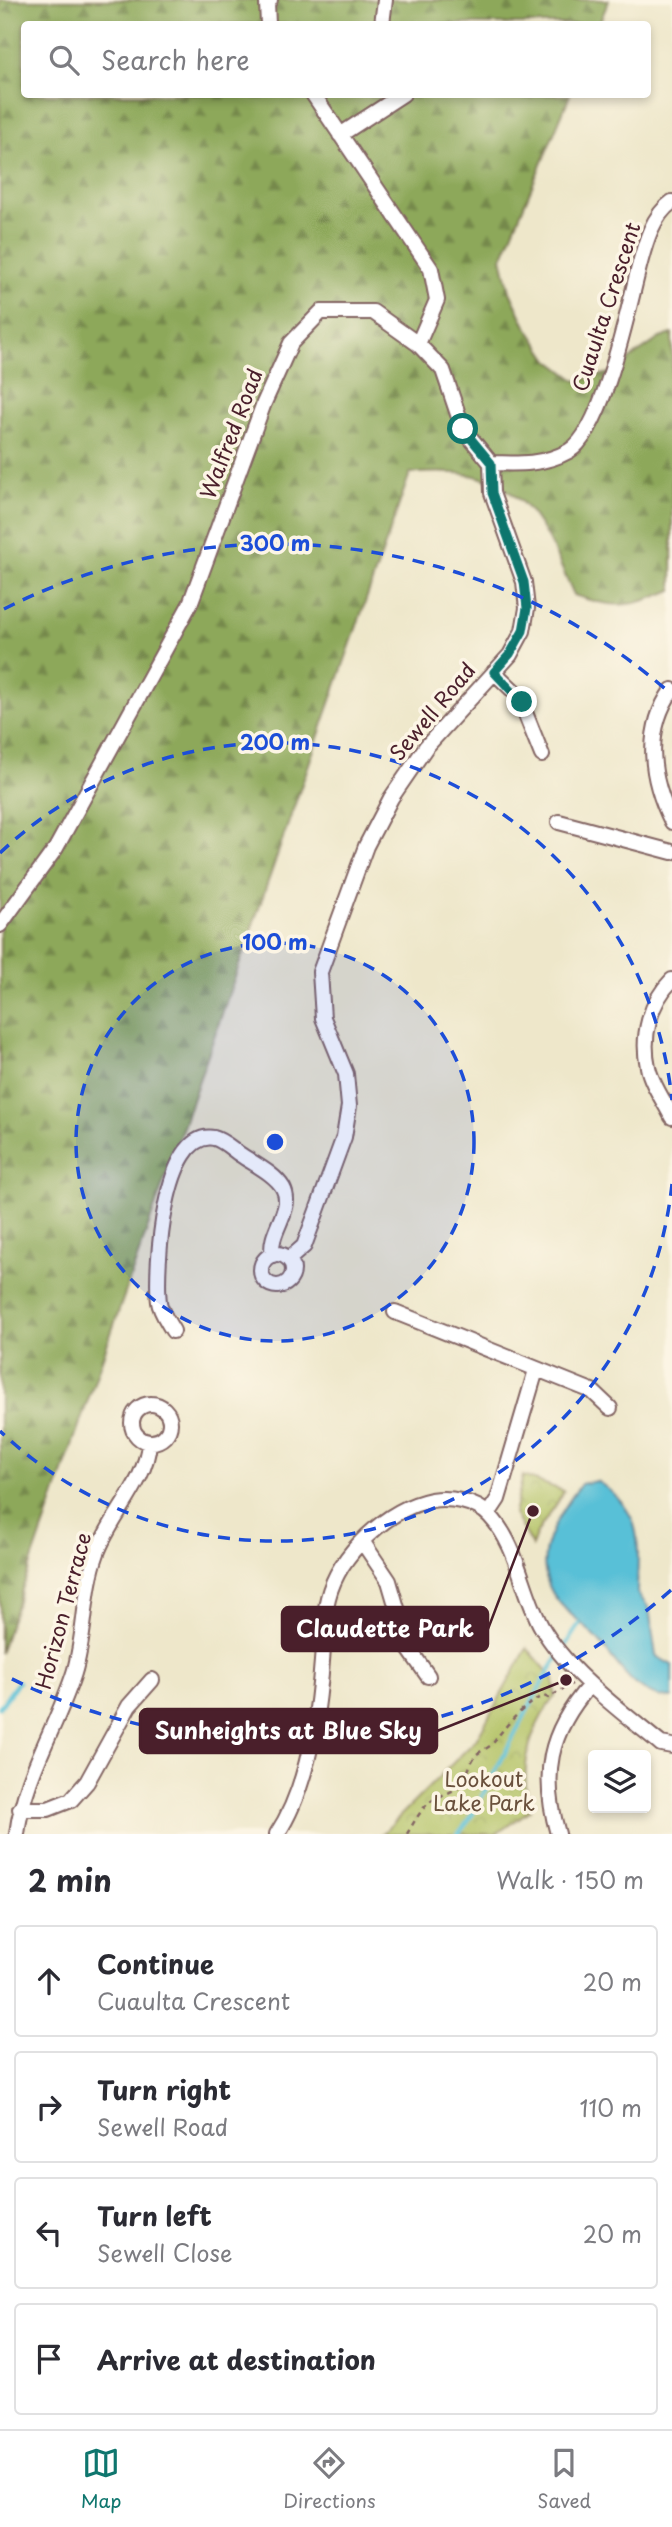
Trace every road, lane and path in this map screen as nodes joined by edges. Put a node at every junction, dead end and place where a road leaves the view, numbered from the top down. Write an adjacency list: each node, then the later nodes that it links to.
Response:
1 (270, 0): 3 (street)
2 (385, 0): 4 (street)
3 (268, 21)
4 (382, 21)
5 (316, 98): 7 (street)
6 (397, 98): 7 (street)
7 (340, 135): 9 (street)
8 (672, 201): 10 (street, Cuaulta Crescent)
9 (418, 344): 10 (street); 17 (street, Walfred Road)
10 (491, 463): 11 (street, Sewell Road)
11 (494, 672): 13 (street); 21 (street, Sewell Road)
12 (672, 690): 15 (street)
13 (542, 755)
14 (559, 822): 16 (street)
15 (672, 822)
16 (672, 852)
17 (0, 925)
18 (672, 980): 19 (street)
19 (672, 1117)
20 (273, 1255): 21 (street); 21 (street, Sewell Road); 23 (street)
21 (289, 1259)
22 (395, 1312): 24 (street)
23 (173, 1331)
24 (536, 1370): 25 (street); 27 (street)
25 (610, 1408)
26 (149, 1443): 33 (street, Horizon Terrace)
27 (488, 1514): 28 (street); 31 (street)
28 (362, 1541): 29 (street); 35 (street)
29 (428, 1676)
30 (152, 1680): 33 (street)
31 (588, 1683): 32 (street); 36 (path); 37 (street)
32 (672, 1746)
33 (20, 1809): 34 (street, Horizon Terrace)
34 (18, 1834)
35 (277, 1834)
36 (407, 1834)
37 (558, 1834)

